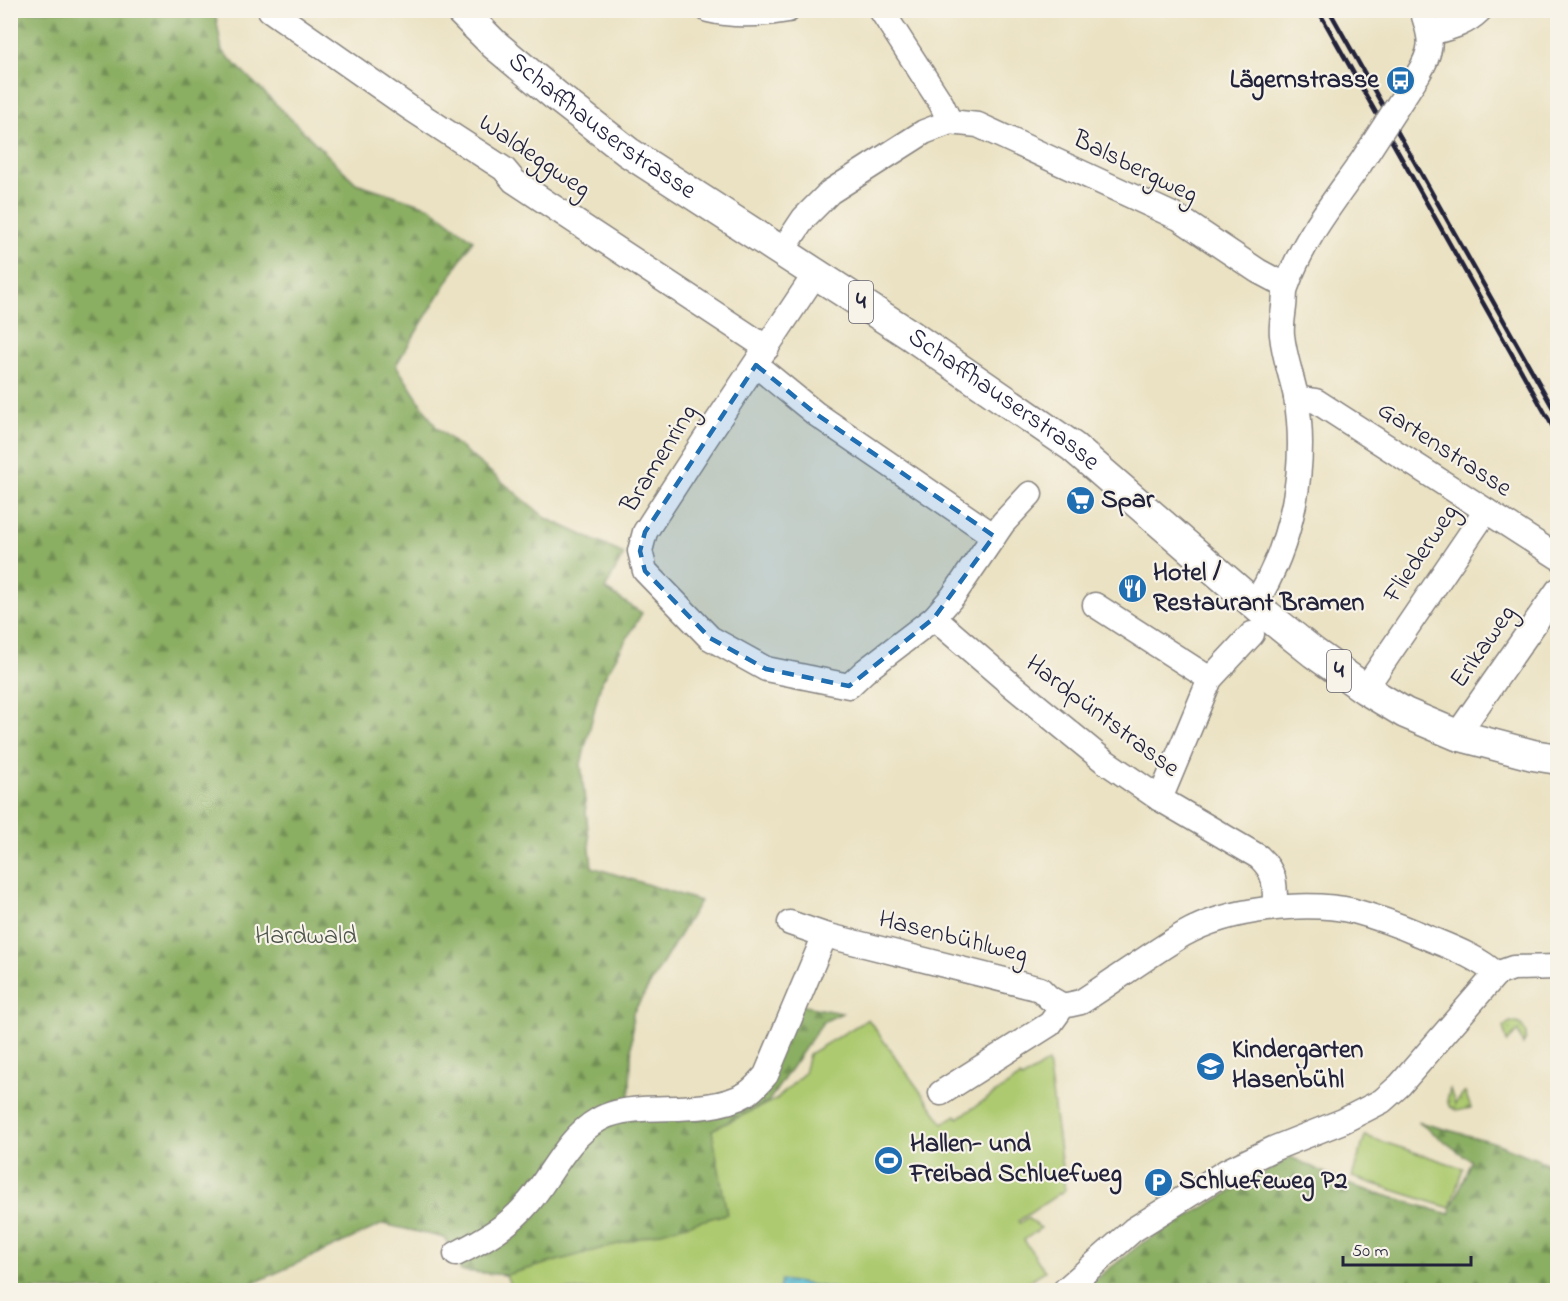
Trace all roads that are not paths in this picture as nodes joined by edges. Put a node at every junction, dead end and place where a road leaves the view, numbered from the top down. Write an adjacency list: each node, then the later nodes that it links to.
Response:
1 (270, 10): 12 (street, Waldeggweg)
2 (460, 10): 9 (main road, Schaffhauserstrasse / 4)
3 (708, 10): 4 (street)
4 (788, 10)
5 (881, 10): 8 (street)
6 (1480, 10): 7 (street)
7 (1426, 22): 11 (street, bridge)
8 (950, 122): 9 (street, Balsbergweg); 11 (street, Balsbergweg)
9 (782, 251): 10 (main road, Schaffhauserstrasse / 4)
10 (816, 273): 12 (street, Bramenring); 19 (main road, Schaffhauserstrasse / 4)
11 (1286, 286): 13 (street)
12 (761, 356): 16 (street); 21 (street, Bramenring)
13 (1296, 398): 15 (street, Gartenstrasse); 19 (street)
14 (1030, 494): 16 (street, Bramenring)
15 (1486, 511): 17 (street, Gartenstrasse); 24 (street, Fliederweg)
16 (994, 536): 21 (street, Bramenring)
17 (1557, 557)
18 (1557, 590): 25 (street, Erikaweg)
19 (1255, 604): 24 (main road, Schaffhauserstrasse / 4)
20 (1095, 605): 23 (street)
21 (934, 618): 27 (street, Hardpüntstrasse)
22 (1252, 634): 23 (street)
23 (1210, 679): 27 (street)
24 (1365, 689): 25 (main road, Schaffhauserstrasse / 4)
25 (1457, 735): 26 (main road, Schaffhauserstrasse / 4)
26 (1557, 759)
27 (1160, 799): 28 (street, Hardpüntstrasse)
28 (1275, 907): 32 (street); 33 (street)
29 (790, 924): 30 (street, Hasenbühlweg)
30 (825, 935): 33 (street, Hasenbühlweg); 35 (street)
31 (1557, 967): 32 (street)
32 (1496, 974): 36 (street)
33 (1063, 1006): 34 (street)
34 (941, 1093)
35 (456, 1254)
36 (1065, 1290)

